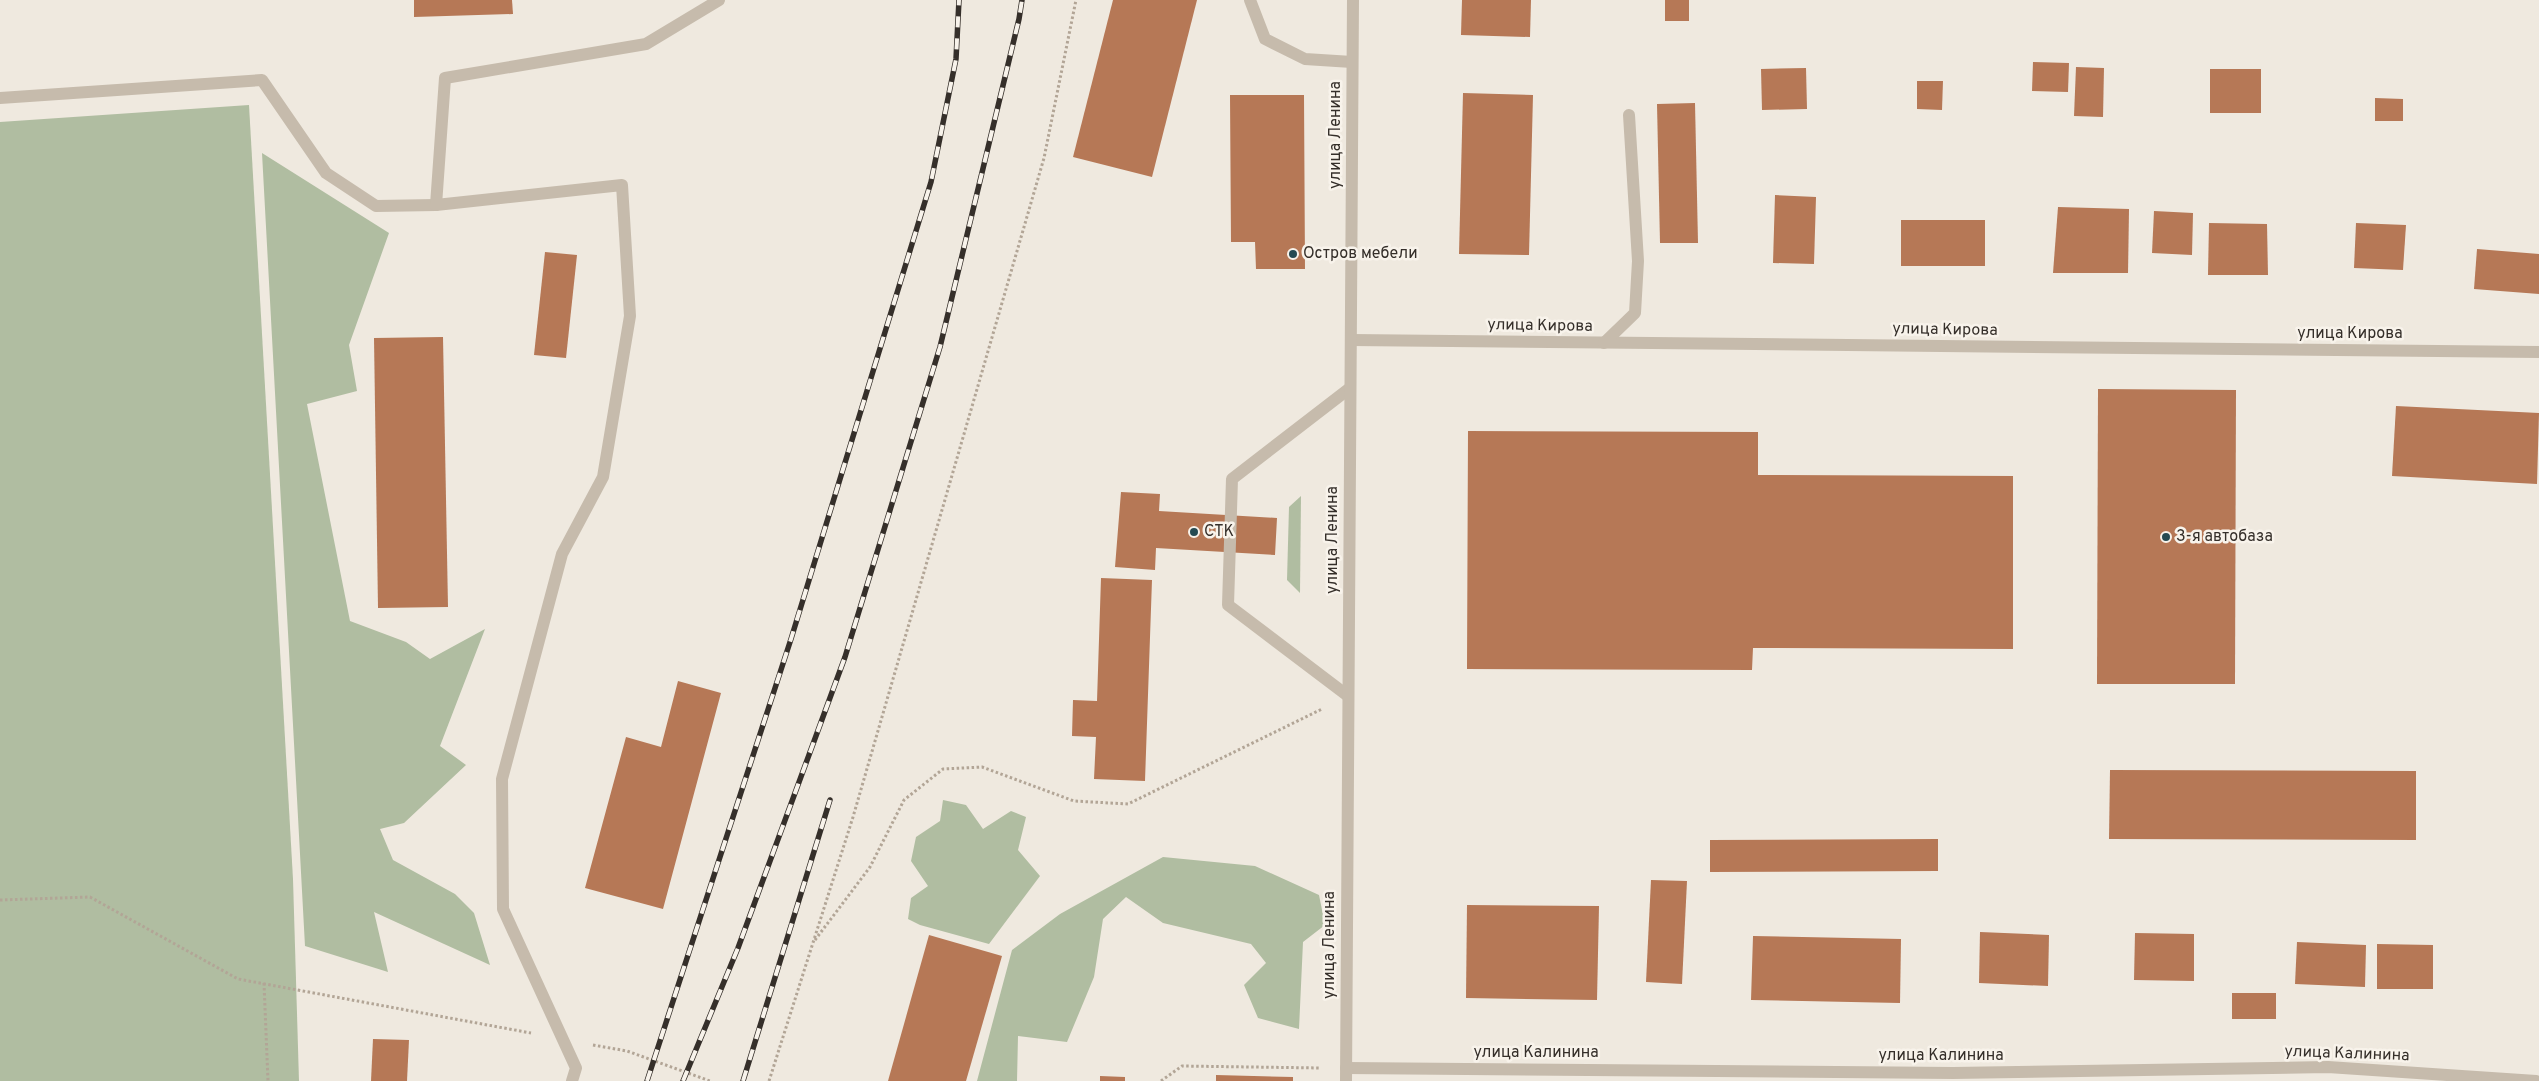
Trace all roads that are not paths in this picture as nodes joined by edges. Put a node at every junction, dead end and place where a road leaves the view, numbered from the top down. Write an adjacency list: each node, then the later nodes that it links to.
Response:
1 (719, 0): 7 (street)
2 (1250, 0): 4 (street)
3 (1353, 0): 4 (street, улица Ленина)
4 (1352, 62): 8 (street, улица Ленина)
5 (0, 98): 7 (street)
6 (1629, 115): 9 (street)
7 (436, 205): 15 (street)
8 (1351, 340): 9 (street, улица Кирова); 11 (street, улица Ленина)
9 (1604, 343): 10 (street, улица Кирова)
10 (2539, 352)
11 (1350, 388): 12 (street, улица Ленина); 12 (street)
12 (1348, 696): 13 (street, улица Ленина)
13 (1346, 1068): 14 (street, улица Калинина); 16 (street, улица Ленина)
14 (1953, 1077): 17 (street, улица Калинина)
15 (572, 1081)
16 (1346, 1081)
17 (2536, 1081)

